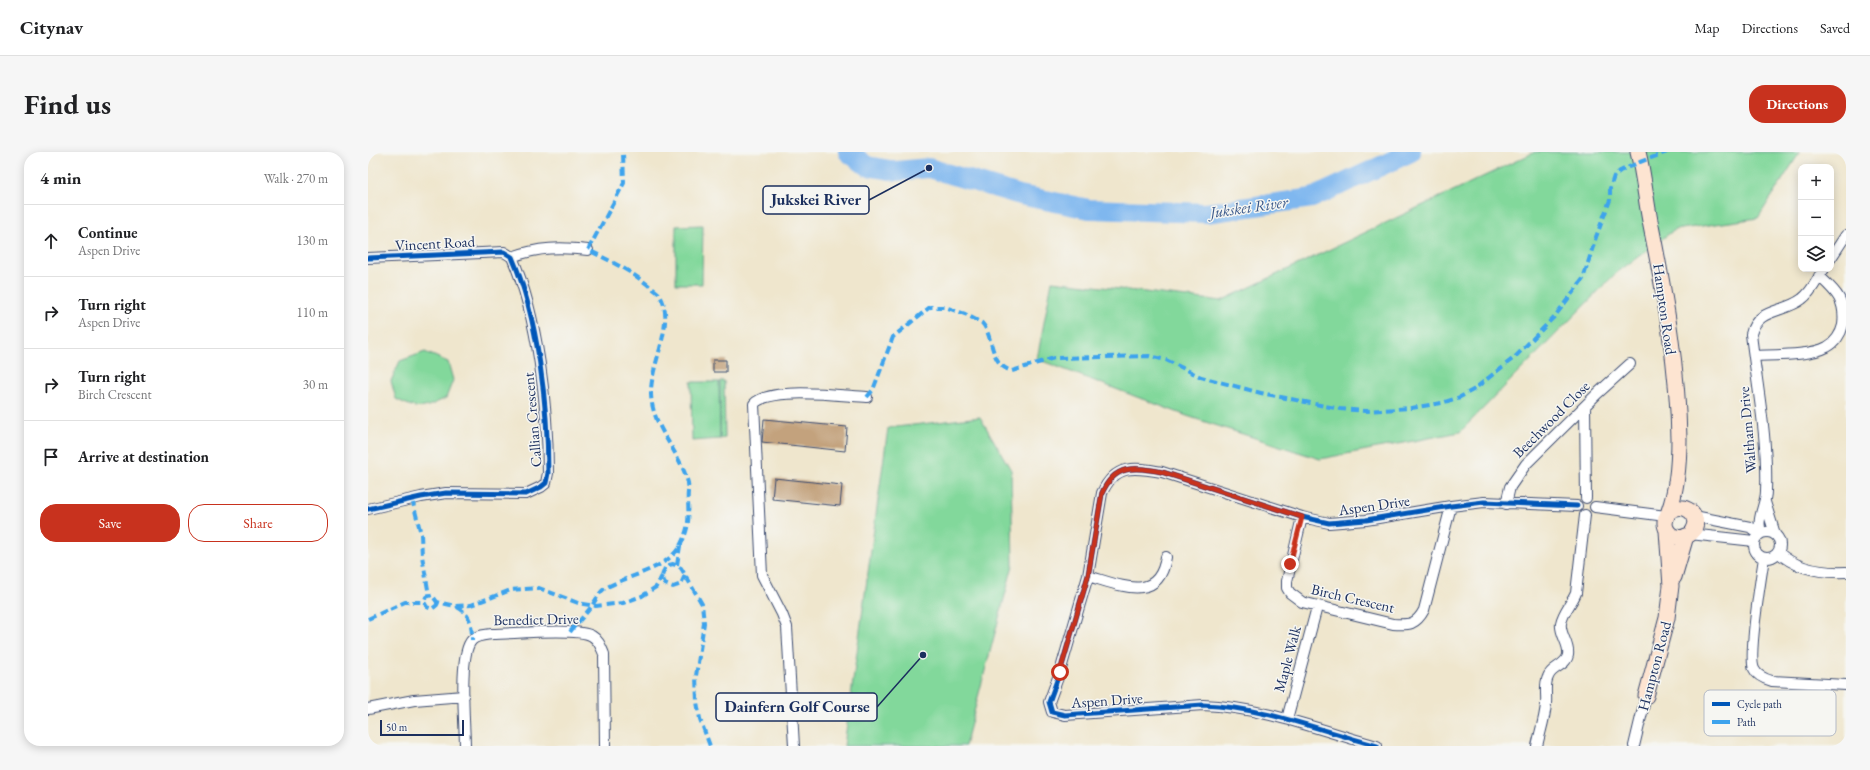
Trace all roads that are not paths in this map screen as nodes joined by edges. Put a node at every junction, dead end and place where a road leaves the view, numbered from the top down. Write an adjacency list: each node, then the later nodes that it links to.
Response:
1 (1638, 152): 12 (street, Hampton Road)
2 (1846, 235): 4 (street)
3 (588, 250): 5 (street, Vincent Road)
4 (1834, 253)
5 (508, 254): 6 (street, Vincent Road); 19 (street, Callian Crescent)
6 (368, 258)
7 (1821, 272): 8 (street, Waltham Drive); 8 (street, Waltham Drive)
8 (1754, 356): 14 (street, Waltham Drive)
9 (1630, 364): 11 (street, Beechwood Close)
10 (867, 397): 41 (street)
11 (1585, 406): 13 (street); 15 (street, Beechwood Close)
12 (1677, 467): 20 (street, Hampton Road); 23 (street, Hampton Road)
13 (1586, 498): 17 (street); 18 (street)
14 (1766, 502): 24 (street, Waltham Drive); 26 (street, Waltham Drive)
15 (1506, 504): 16 (street, Aspen Drive); 17 (street, Aspen Drive)
16 (1451, 506): 22 (street, Aspen Drive); 33 (street, Birch Crescent)
17 (1577, 506): 21 (street)
18 (1595, 507): 21 (street); 23 (street)
19 (368, 509)
20 (1693, 514): 23 (street); 25 (street, Hampton Road); 26 (street)
21 (1585, 515): 43 (street)
22 (1302, 517): 31 (street, Aspen Drive); 33 (street, Birch Crescent)
23 (1667, 520): 25 (street); 32 (street, Hampton Road)
24 (1775, 534): 26 (street); 27 (street)
25 (1688, 535): 26 (street); 32 (street, Hampton Road)
26 (1758, 536): 29 (street)
27 (1778, 552): 29 (street); 30 (street)
28 (1166, 557): 31 (street)
29 (1764, 558): 34 (street)
30 (1846, 572)
31 (1088, 576): 38 (street, Aspen Drive)
32 (1671, 586): 36 (street, Hampton Road)
33 (1317, 607): 38 (street, Maple Walk)
34 (1846, 685)
35 (464, 696): 37 (street); 39 (street, Benedict Drive); 40 (street, Benedict Drive)
36 (1646, 696): 44 (street, Hampton Road)
37 (368, 708)
38 (1287, 719): 42 (street, Aspen Drive)
39 (465, 746)
40 (604, 746)
41 (794, 746)
42 (1377, 746)
43 (1537, 746)
44 (1634, 746)

